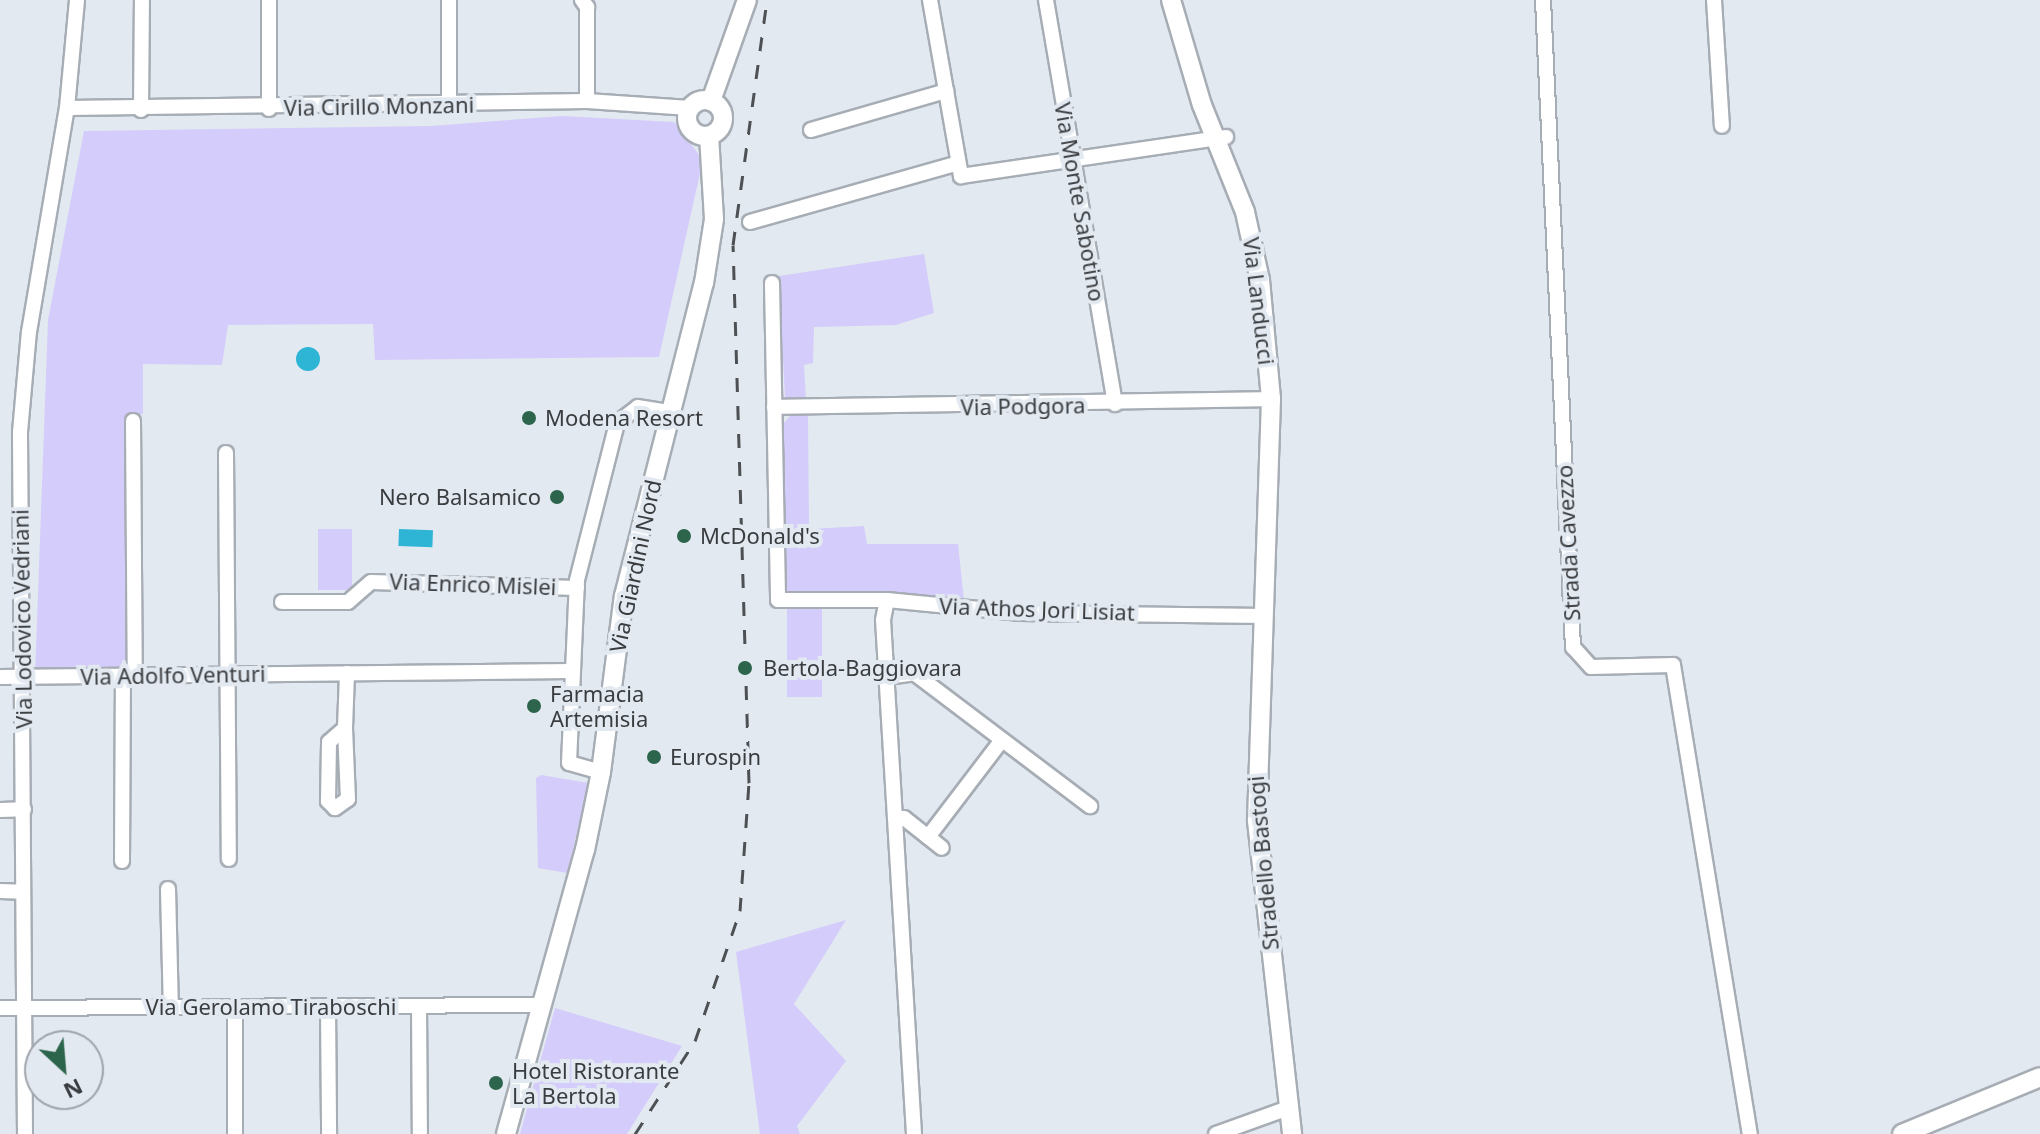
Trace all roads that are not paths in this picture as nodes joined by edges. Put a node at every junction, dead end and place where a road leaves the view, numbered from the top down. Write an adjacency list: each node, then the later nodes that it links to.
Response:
1 (77, 0): 16 (street, Via Lodovico Vedriani)
2 (142, 0): 19 (street)
3 (269, 0): 18 (street)
4 (449, 0): 15 (street)
5 (582, 0): 13 (street)
6 (747, 0): 14 (street, Via Giardini Nord)
7 (930, 0): 12 (street)
8 (1046, 0): 24 (street, Via Monte Sabotino)
9 (1171, 0): 23 (street, Via Landucci)
10 (1543, 0): 76 (street, Strada Cavezzo)
11 (1714, 0): 20 (street)
12 (946, 91): 21 (street); 25 (street)
13 (587, 101): 15 (street, Via Cirillo Monzani); 17 (street, Via Cirillo Monzani)
14 (711, 101): 17 (street); 22 (street, Via Giardini Nord)
15 (449, 104): 18 (street, Via Cirillo Monzani)
16 (67, 108): 19 (street, Via Cirillo Monzani); 43 (street, Via Lodovico Vedriani)
17 (690, 108): 22 (street)
18 (269, 109): 19 (street, Via Cirillo Monzani)
19 (141, 110)
20 (1722, 126)
21 (811, 130)
22 (709, 136): 31 (street, Via Giardini Nord)
23 (1221, 138): 24 (street); 28 (street, Via Landucci)
24 (1073, 163): 25 (street); 29 (street, Via Monte Sabotino)
25 (960, 169): 26 (street)
26 (750, 222)
27 (772, 283): 30 (street)
28 (1271, 399): 29 (street, Via Podgora); 37 (street, Via Landucci)
29 (1115, 404): 30 (street, Via Podgora)
30 (774, 407): 35 (street, Via Athos Jori Lisiat)
31 (670, 412): 34 (street); 47 (street, Via Giardini Nord)
32 (133, 421): 41 (street)
33 (226, 453): 40 (street)
34 (577, 588): 36 (street, Via Enrico Mislei); 38 (street)
35 (887, 600): 37 (street, Via Athos Jori Lisiat); 44 (street)
36 (282, 602)
37 (1265, 616): 67 (street, Stradello Bastogi)
38 (571, 671): 39 (street, Via Adolfo Venturi); 47 (street)
39 (347, 673): 40 (street, Via Adolfo Venturi); 45 (street)
40 (228, 675): 41 (street, Via Adolfo Venturi); 54 (street)
41 (129, 676): 43 (street, Via Adolfo Venturi); 55 (street)
42 (0, 677): 43 (street, Via Adolfo Venturi)
43 (23, 677): 49 (street, Via Lodovico Vedriani)
44 (887, 677): 46 (street); 51 (street)
45 (345, 728): 45 (street)
46 (1002, 740): 48 (street); 52 (street)
47 (601, 772): 59 (street, Via Giardini Nord)
48 (1090, 806)
49 (24, 809): 50 (street); 58 (street, Via Lodovico Vedriani)
50 (0, 810)
51 (895, 819): 52 (street); 73 (street)
52 (928, 837): 53 (street)
53 (942, 848)
54 (229, 859)
55 (122, 861)
56 (168, 889): 65 (street)
57 (0, 891): 58 (street)
58 (23, 892): 63 (street, Via Lodovico Vedriani)
59 (542, 1005): 60 (street, Via Gerolamo Tiraboschi); 72 (street, Via Giardini Nord)
60 (419, 1006): 61 (street, Via Gerolamo Tiraboschi); 71 (street)
61 (328, 1007): 64 (street, Via Gerolamo Tiraboschi); 70 (street)
62 (0, 1008): 63 (street, Via Gerolamo Tiraboschi)
63 (24, 1008): 65 (street, Via Gerolamo Tiraboschi); 68 (street, Via Lodovico Vedriani)
64 (235, 1008): 65 (street, Via Gerolamo Tiraboschi); 69 (street)
65 (171, 1009)
66 (2040, 1077): 77 (street)
67 (1286, 1109): 74 (street); 75 (street, Stradello Bastogi)
68 (25, 1134)
69 (235, 1134)
70 (329, 1134)
71 (420, 1134)
72 (506, 1134)
73 (914, 1134)
74 (1216, 1134)
75 (1292, 1134)
76 (1750, 1134)
77 (1902, 1134)

